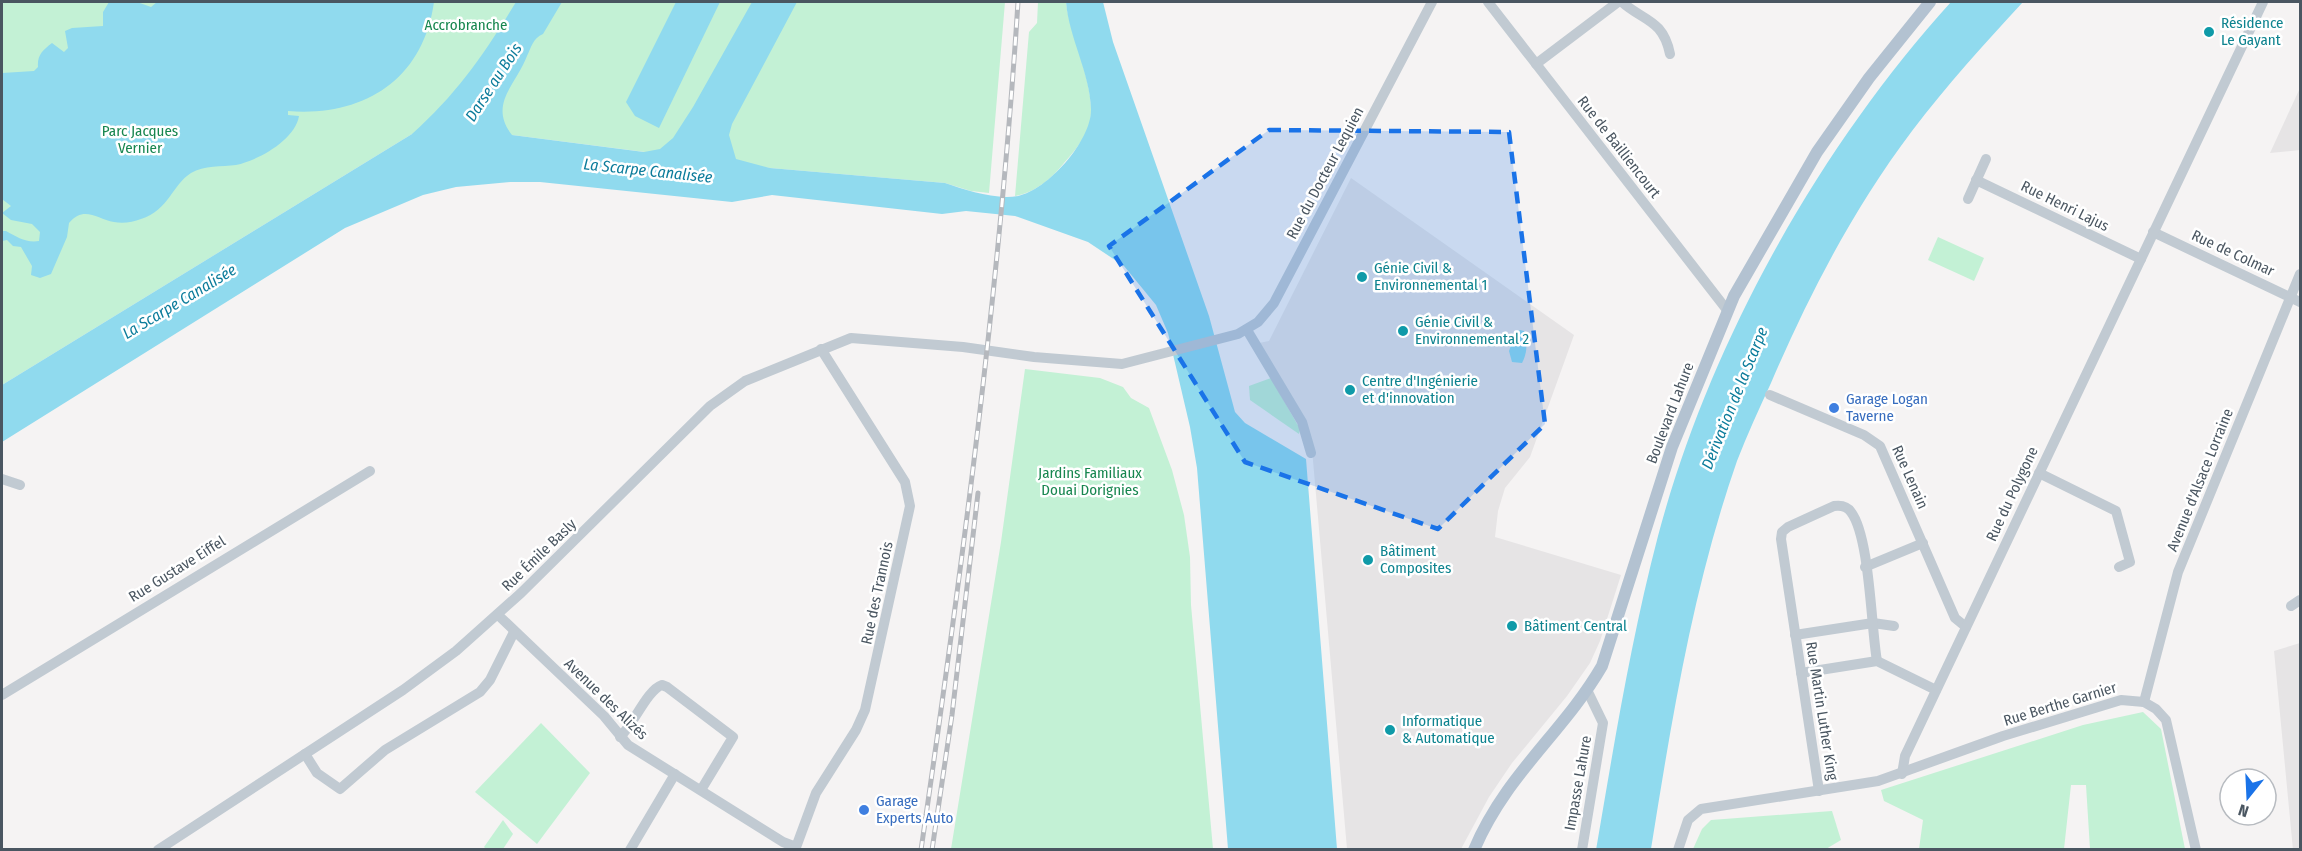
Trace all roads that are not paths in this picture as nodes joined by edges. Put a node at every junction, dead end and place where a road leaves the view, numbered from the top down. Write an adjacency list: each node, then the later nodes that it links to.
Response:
1 (1432, 2): 16 (street, Rue du Docteur Lequien)
2 (1488, 2): 7 (street, Rue de Bailliencourt)
3 (1620, 2): 6 (street); 7 (street)
4 (1930, 2): 15 (main road, Boulevard Lahure)
5 (2263, 2): 11 (street, Rue du Polygone)
6 (1670, 54)
7 (1536, 64): 15 (street, Rue de Bailliencourt)
8 (1986, 159): 9 (street)
9 (1976, 180): 10 (street); 12 (street, Rue Henri Lajus)
10 (1968, 199)
11 (2153, 232): 12 (street, Rue du Polygone); 14 (street, Rue de Colmar)
12 (2141, 259): 22 (street, Rue du Polygone)
13 (2301, 274): 14 (street, Avenue d'Alsace Lorraine)
14 (2296, 300): 39 (street, Avenue d'Alsace Lorraine)
15 (1727, 310): 36 (main road, Boulevard Lahure)
16 (1247, 330): 17 (street, Rue du Docteur Lequien); 20 (street)
17 (951, 346): 18 (street, Rue Émile Basly)
18 (821, 349): 28 (street, Rue Émile Basly); 46 (street, Rue des Trannois)
19 (1770, 395): 25 (street, Rue Lenain)
20 (1311, 453)
21 (370, 471): 38 (street, Rue Gustave Eiffel)
22 (2039, 473): 27 (street); 31 (street, Rue du Polygone)
23 (2, 479): 24 (street)
24 (20, 485)
25 (1923, 543): 26 (street); 31 (street, Rue Lenain)
26 (1865, 567): 29 (street); 33 (street, Rue Martin Luther King)
27 (2119, 567)
28 (498, 615): 32 (street, Avenue des Alizés); 41 (street, Rue Émile Basly)
29 (1873, 623): 30 (street); 33 (street); 34 (street)
30 (1894, 626)
31 (1966, 627): 37 (street, Rue du Polygone)
32 (514, 632): 40 (street, Avenue des Alizés); 41 (street)
33 (1795, 635): 35 (street, Rue Martin Luther King)
34 (1877, 662): 35 (street); 37 (street)
35 (1801, 673): 45 (street, Rue Martin Luther King)
36 (1587, 690): 49 (main road, Boulevard Lahure); 50 (street, Impasse Lahure)
37 (1936, 690): 43 (street, Rue du Polygone)
38 (2, 695)
39 (2144, 702): 43 (street, Rue Berthe Garnier); 52 (street)
40 (620, 737): 42 (street, Avenue des Alizés); 44 (street)
41 (305, 754): 47 (street, Rue Émile Basly)
42 (675, 774): 44 (street, Avenue des Alizés); 48 (street)
43 (1902, 774): 45 (street)
44 (701, 790): 46 (street, Avenue des Alizés)
45 (1819, 791): 51 (street)
46 (796, 848)
47 (158, 849)
48 (630, 849)
49 (1474, 849)
50 (1582, 849)
51 (1678, 849)
52 (2196, 849)

